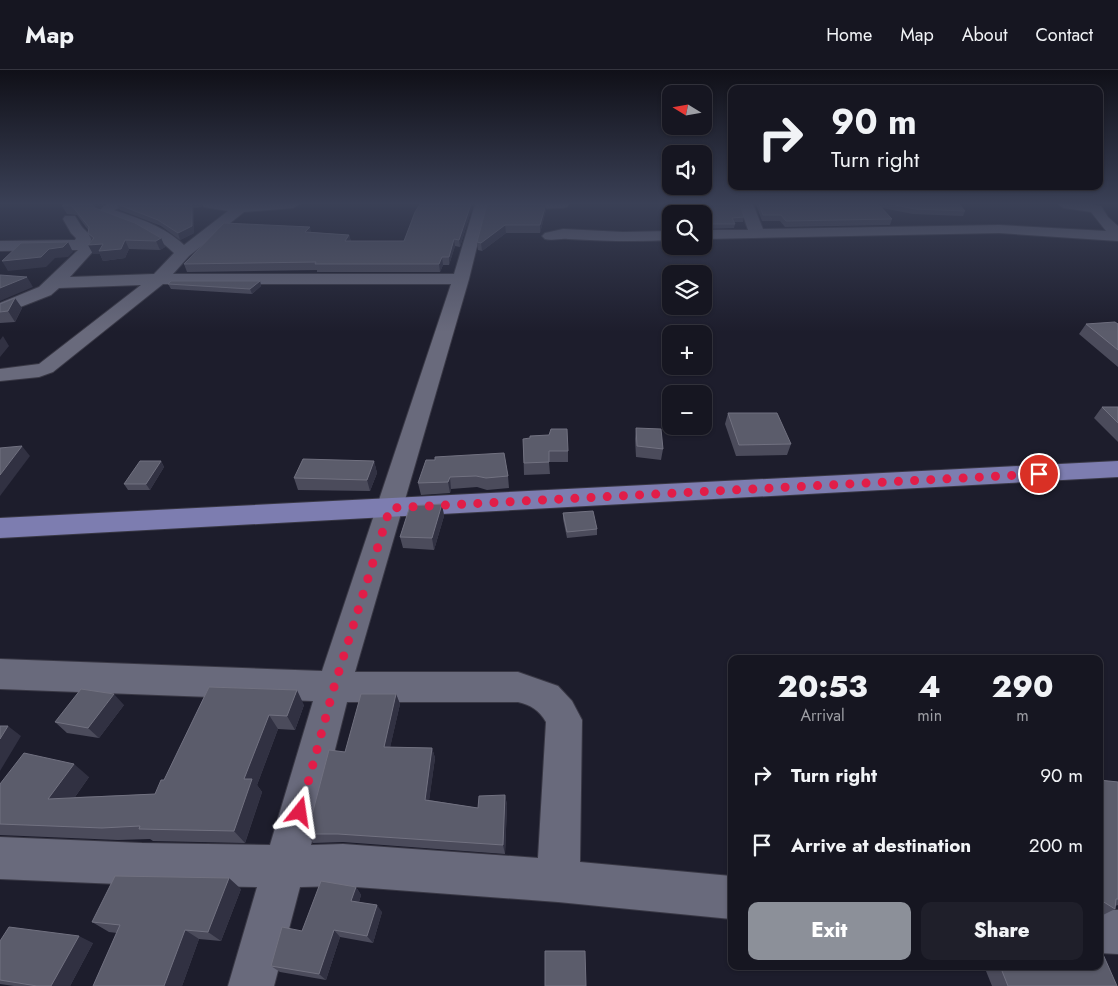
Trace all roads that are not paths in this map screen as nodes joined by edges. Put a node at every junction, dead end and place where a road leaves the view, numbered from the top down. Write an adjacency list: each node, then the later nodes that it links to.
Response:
1 (88, 247): 8 (street)
2 (177, 247): 5 (street)
3 (192, 247): 5 (street)
4 (468, 247): 7 (street)
5 (184, 253): 6 (street)
6 (159, 279): 7 (street); 8 (street); 10 (street)
7 (460, 279): 12 (street)
8 (55, 283): 9 (street)
9 (0, 310)
10 (0, 375)
11 (1118, 470): 12 (main road)
12 (390, 508): 13 (main road); 15 (street)
13 (0, 528)
14 (0, 674): 15 (street)
15 (334, 687): 17 (street); 18 (street)
16 (0, 858): 17 (street)
17 (286, 866): 18 (street); 22 (street)
18 (558, 881): 19 (street)
19 (728, 898)
20 (1103, 931): 21 (street)
21 (1118, 932)
22 (251, 986)

